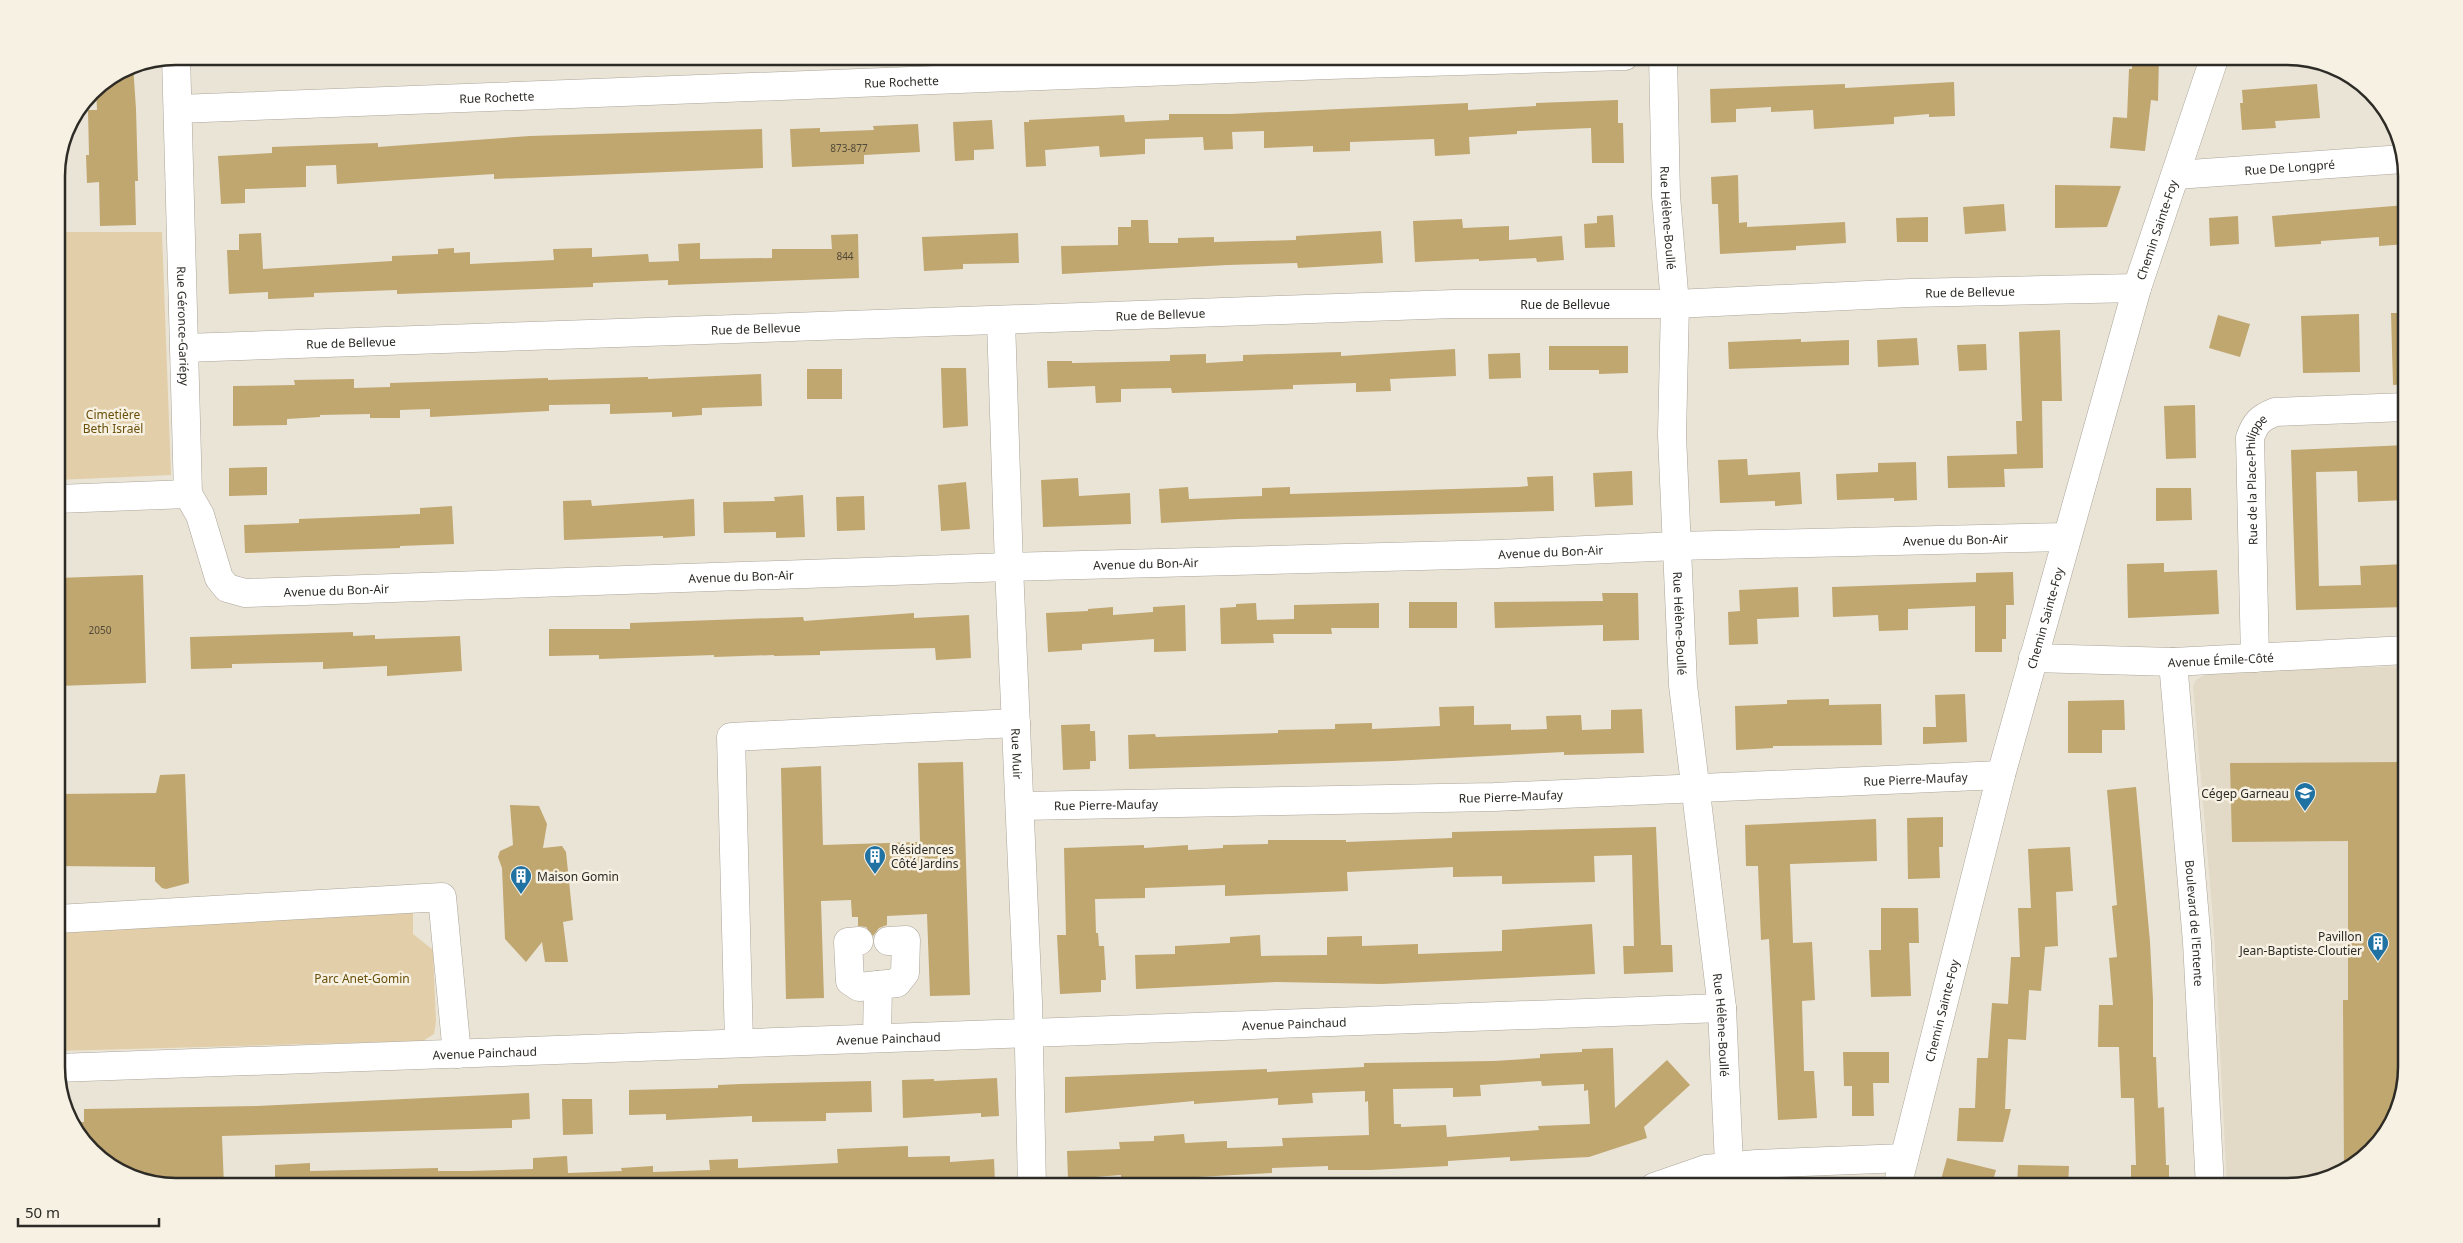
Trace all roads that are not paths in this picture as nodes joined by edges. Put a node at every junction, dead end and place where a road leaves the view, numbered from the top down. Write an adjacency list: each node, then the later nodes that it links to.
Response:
1 (176, 65): 5 (street, Rue Géronce-Gariépy)
2 (1232, 65): 5 (street, Rue Rochette)
3 (1663, 65): 9 (street, Rue Hélène-Boullé)
4 (2212, 65): 7 (street, Chemin Sainte-Foy)
5 (178, 109): 11 (street, Rue Géronce-Gariépy)
6 (2397, 160): 7 (street, Rue De Longpré)
7 (2176, 175): 8 (street, Chemin Sainte-Foy)
8 (2137, 288): 9 (street, Rue de Bellevue); 15 (street, Chemin Sainte-Foy)
9 (1675, 304): 10 (street, Rue de Bellevue); 16 (street, Rue Hélène-Boullé)
10 (1001, 320): 11 (street, Rue de Bellevue); 17 (street, Rue Muir)
11 (185, 348): 13 (street, Rue Géronce-Gariépy)
12 (2398, 407): 21 (street, Rue de la Place-Philippe)
13 (188, 494): 14 (street); 18 (street, Rue Géronce-Gariépy)
14 (65, 499)
15 (2067, 538): 16 (street, Avenue du Bon-Air); 20 (street, Chemin Sainte-Foy)
16 (1676, 546): 17 (street, Avenue du Bon-Air); 25 (street, Rue Hélène-Boullé)
17 (1009, 566): 18 (street, Avenue du Bon-Air); 23 (street, Rue Muir)
18 (227, 588)
19 (2398, 650): 21 (street, Avenue Émile-Côté)
20 (2033, 658): 22 (street, Avenue Émile-Côté); 24 (street, Chemin Sainte-Foy)
21 (2255, 658): 22 (street, Avenue Émile-Côté)
22 (2173, 662): 42 (street, Boulevard de l'Entente)
23 (1016, 723): 26 (street, Rue Muir); 34 (street)
24 (2001, 775): 25 (street, Rue Pierre-Maufay); 37 (street, Chemin Sainte-Foy)
25 (1696, 788): 26 (street, Rue Pierre-Maufay); 31 (street, Rue Hélène-Boullé)
26 (1021, 806): 32 (street, Rue Muir)
27 (65, 918): 35 (street)
28 (859, 941): 30 (street)
29 (888, 941): 30 (street)
30 (878, 985): 33 (street)
31 (1722, 1008): 32 (street, Avenue Painchaud); 38 (street, Rue Hélène-Boullé)
32 (1028, 1034): 33 (street, Avenue Painchaud); 39 (street, Rue Muir)
33 (878, 1038): 34 (street, Avenue Painchaud)
34 (739, 1043): 35 (street, Avenue Painchaud)
35 (457, 1054): 36 (street, Avenue Painchaud)
36 (65, 1068)
37 (1904, 1158): 38 (street); 41 (street, Chemin Sainte-Foy)
38 (1730, 1177): 40 (street)
39 (1032, 1178)
40 (1680, 1178)
41 (1899, 1178)
42 (2210, 1178)

